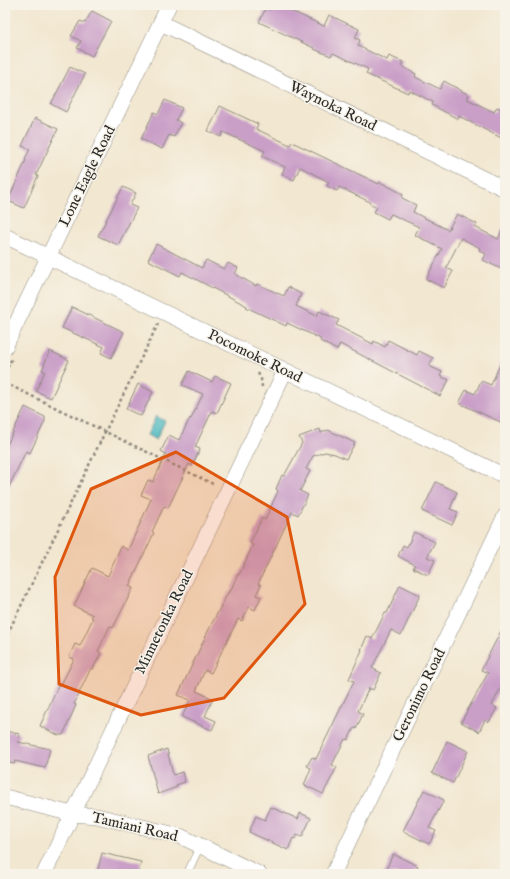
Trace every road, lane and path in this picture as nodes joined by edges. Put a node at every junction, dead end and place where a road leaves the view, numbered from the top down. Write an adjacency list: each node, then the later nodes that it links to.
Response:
1 (169, 5): 2 (street, Lone Eagle Road)
2 (161, 23): 3 (street, Waynoka Road); 5 (street, Lone Eagle Road)
3 (505, 189)
4 (5, 236): 5 (street, Pocomoke Road)
5 (48, 257): 6 (street, Pocomoke Road); 7 (street, Lone Eagle Road)
6 (164, 312): 9 (street, Pocomoke Road); 12 (path)
7 (5, 347)
8 (256, 369): 11 (path)
9 (285, 371): 13 (street, Pocomoke Road); 14 (street, Minnetonka Road)
10 (5, 383): 12 (path)
11 (263, 389)
12 (105, 432): 14 (path); 16 (path)
13 (505, 476)
14 (227, 490): 18 (street, Minnetonka Road)
15 (505, 516): 23 (street, Geronimo Road)
16 (5, 639)
17 (5, 797): 18 (street, Tamiani Road)
18 (72, 814): 19 (street, Tamiani Road); 20 (street, Minnetonka Road)
19 (200, 846): 21 (lane); 22 (street, Tamiani Road)
20 (44, 874)
21 (186, 874)
22 (260, 874)
23 (333, 874)

